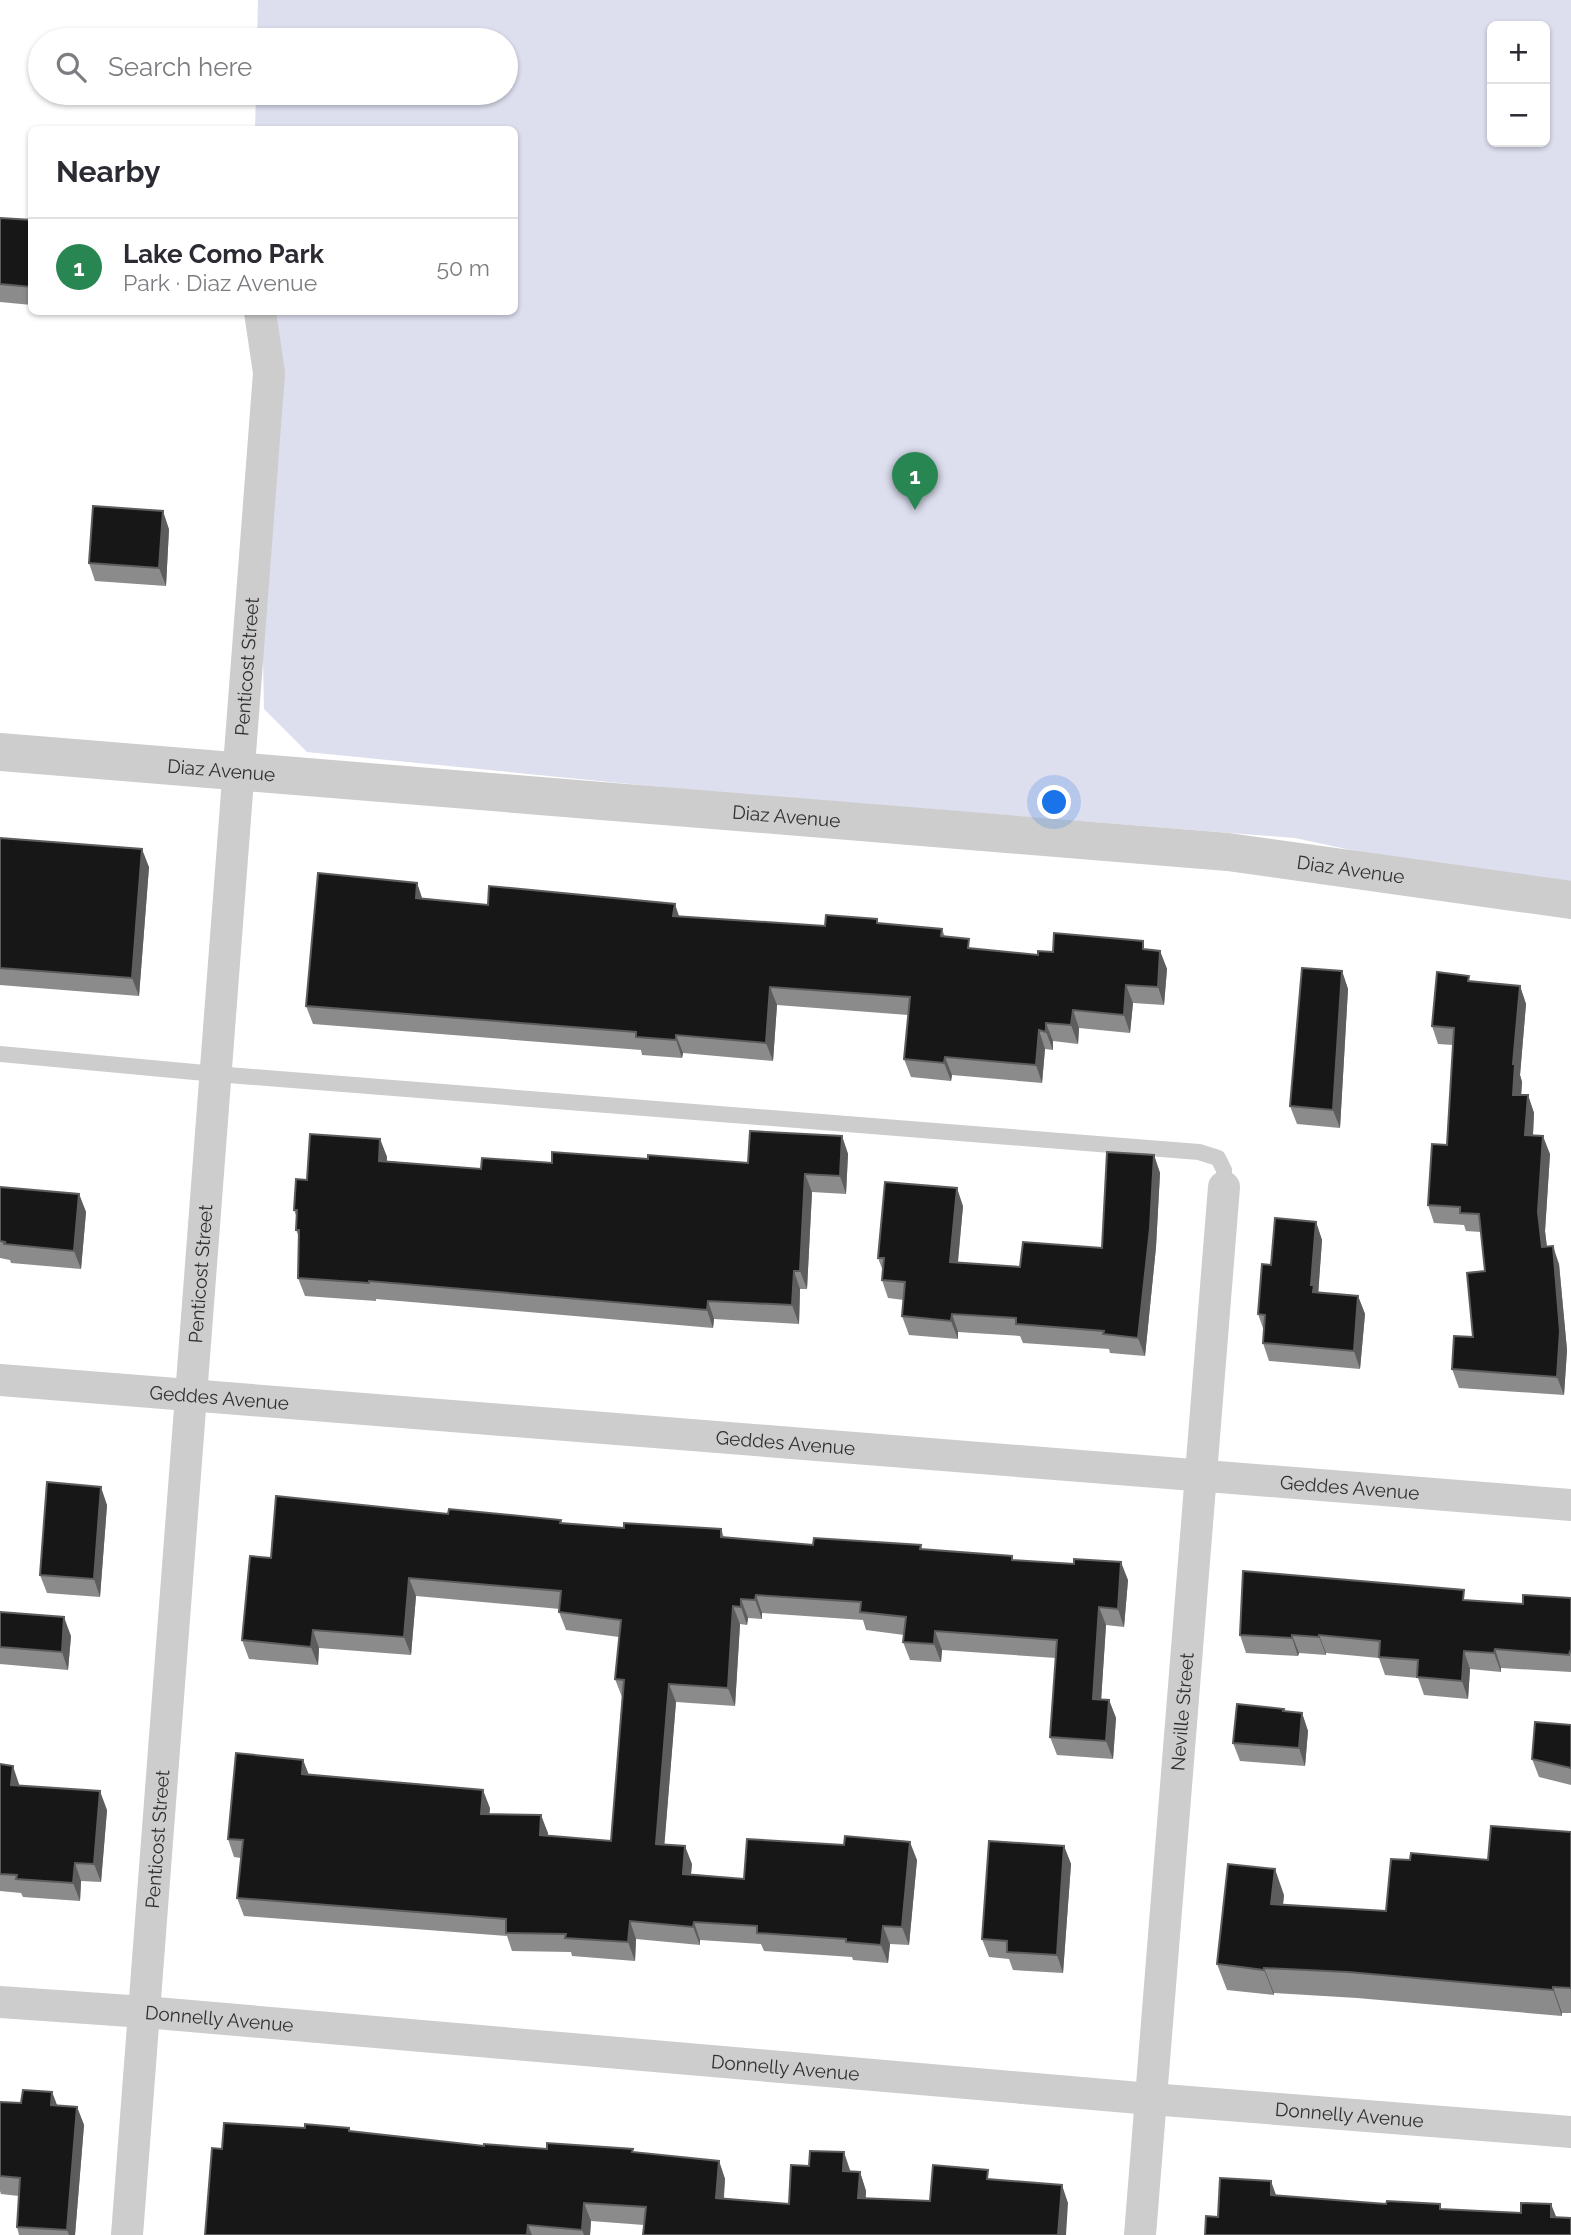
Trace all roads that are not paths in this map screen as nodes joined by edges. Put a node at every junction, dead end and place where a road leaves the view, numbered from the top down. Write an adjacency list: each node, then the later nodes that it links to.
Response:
1 (260, 315): 3 (street, Penticost Street)
2 (0, 752): 3 (street, Diaz Avenue)
3 (239, 771): 4 (street, Diaz Avenue); 6 (street, Penticost Street)
4 (1571, 900)
5 (0, 1054): 6 (lane)
6 (216, 1074): 7 (lane); 9 (street, Penticost Street)
7 (1224, 1187): 10 (street, Neville Street)
8 (0, 1380): 9 (street, Geddes Avenue)
9 (191, 1395): 10 (street, Geddes Avenue); 13 (street, Penticost Street)
10 (1200, 1476): 11 (street, Geddes Avenue); 14 (street, Neville Street)
11 (1571, 1505)
12 (0, 2002): 13 (street, Donnelly Avenue)
13 (144, 2012): 14 (street, Donnelly Avenue); 16 (street, Penticost Street)
14 (1151, 2099): 15 (street, Donnelly Avenue); 17 (street, Neville Street)
15 (1571, 2132)
16 (127, 2235)
17 (1140, 2235)

